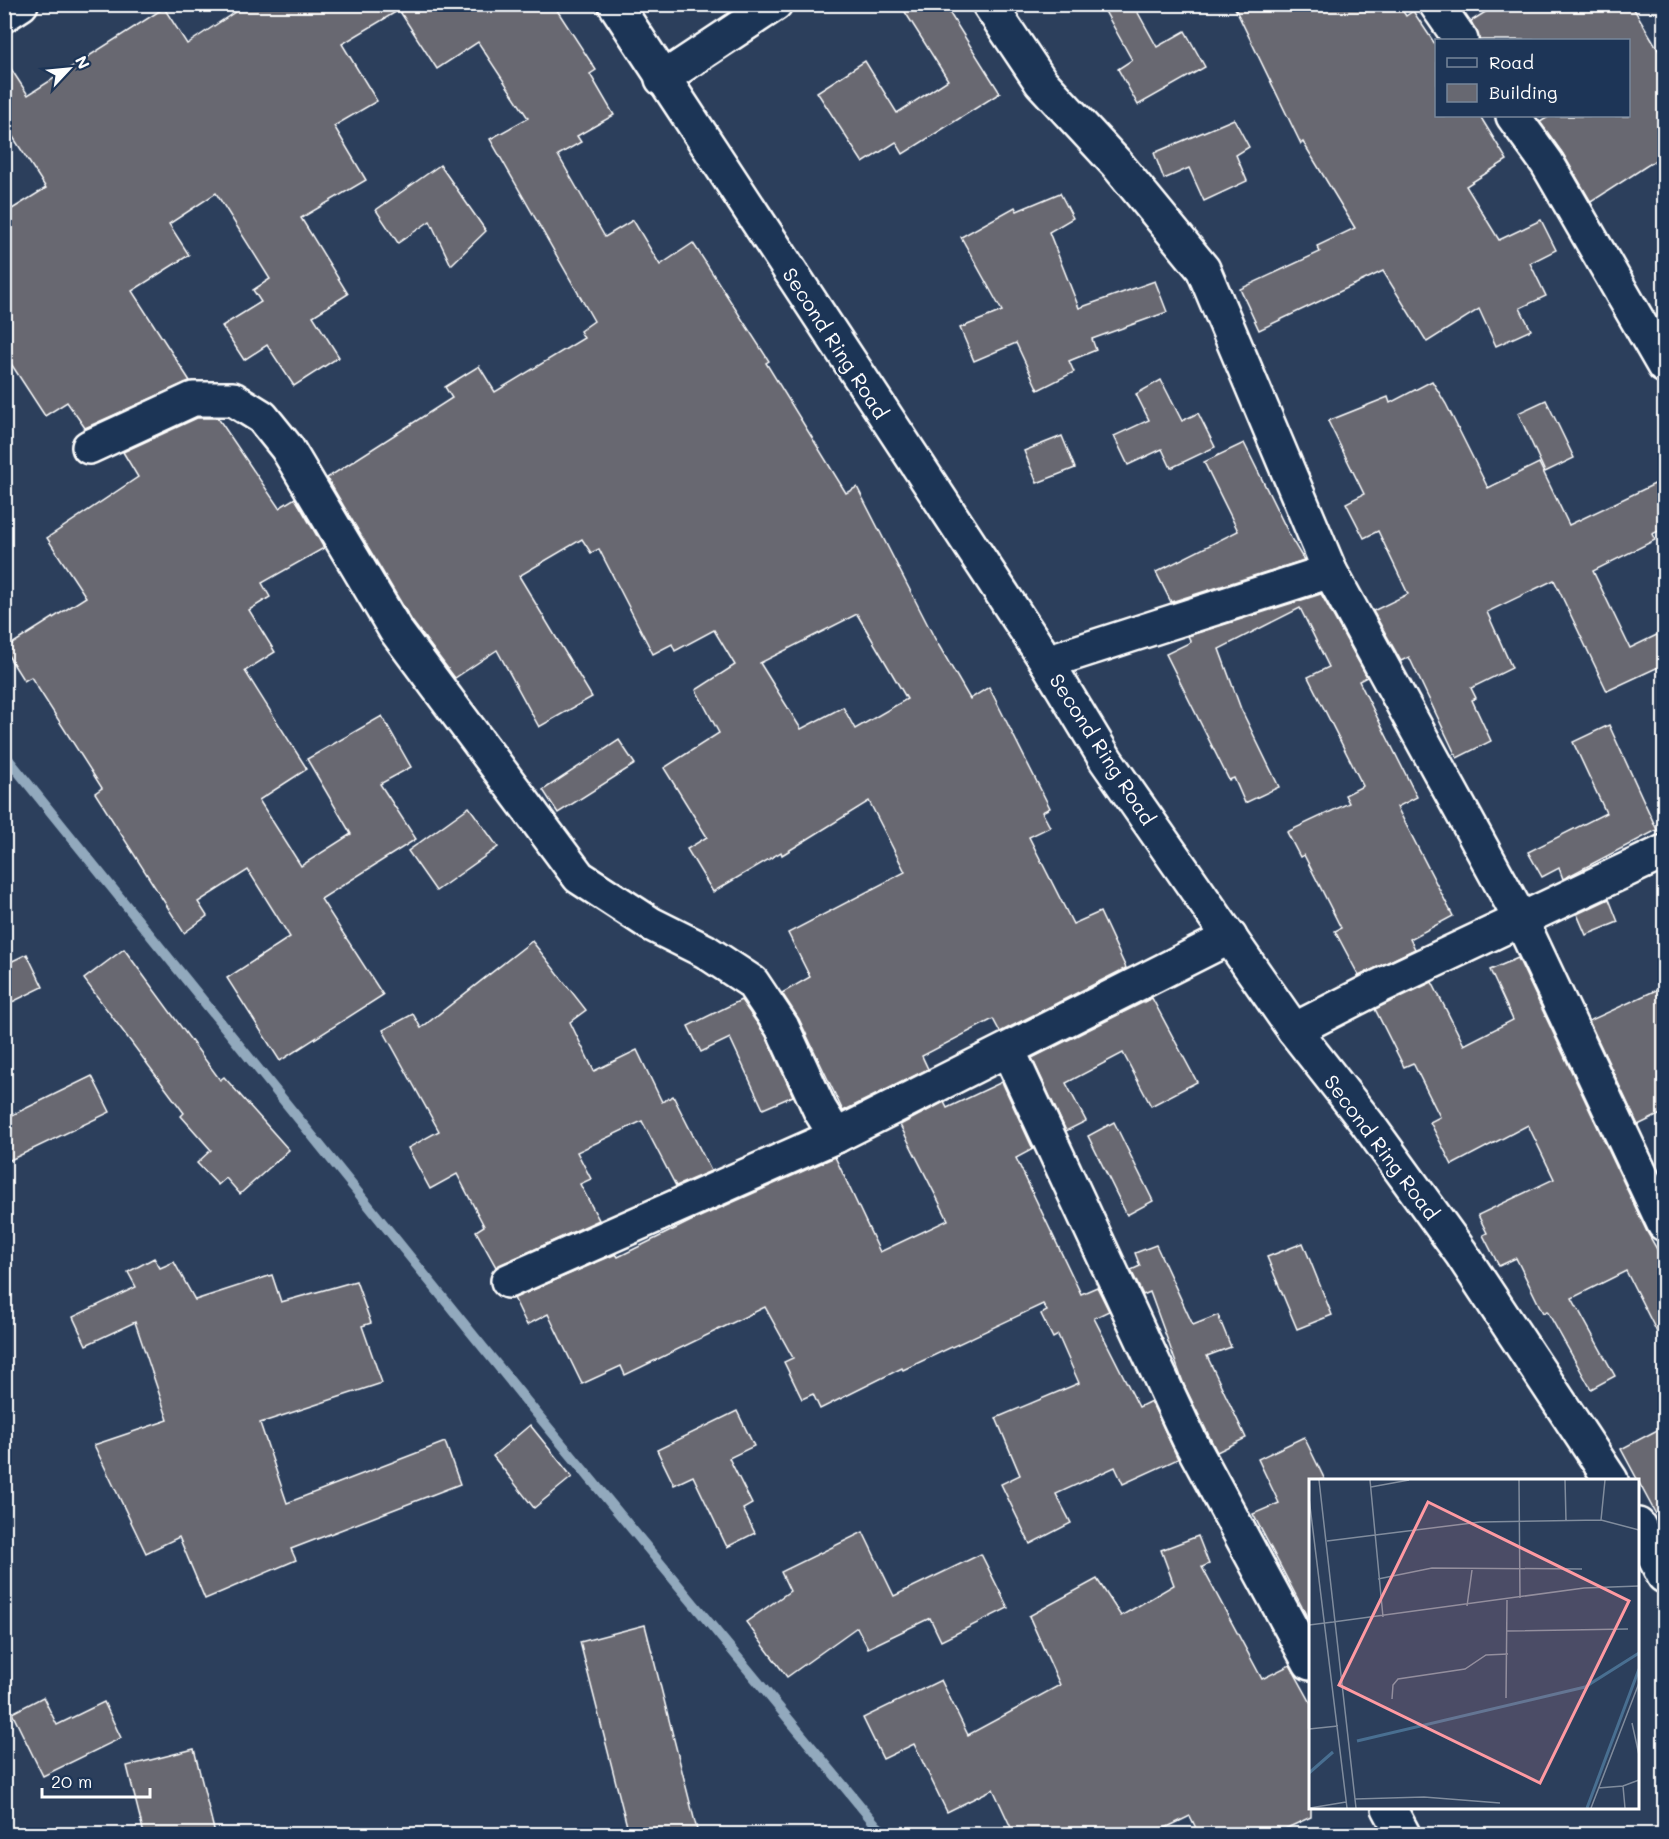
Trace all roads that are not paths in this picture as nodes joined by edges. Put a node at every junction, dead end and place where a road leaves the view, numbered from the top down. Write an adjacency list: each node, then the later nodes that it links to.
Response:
1 (21, 4): 6 (main road)
2 (615, 4): 8 (main road, Second Ring Road)
3 (775, 4): 8 (main road)
4 (989, 4): 12 (main road)
5 (1436, 4): 7 (main road)
6 (4, 15)
7 (1460, 39)
8 (662, 79): 13 (main road, Second Ring Road)
9 (1514, 117): 10 (main road)
10 (1665, 366)
11 (89, 447): 19 (main road)
12 (1330, 571): 13 (main road); 15 (main road)
13 (1047, 662): 16 (main road, Second Ring Road)
14 (1665, 852): 15 (main road)
15 (1521, 920): 17 (main road); 20 (main road)
16 (1230, 937): 17 (main road, Second Ring Road); 18 (main road)
17 (1294, 1030): 22 (main road, Second Ring Road)
18 (1008, 1050): 19 (main road); 25 (main road)
19 (836, 1137): 21 (main road)
20 (1665, 1224)
21 (508, 1281)
22 (1610, 1479)
23 (1639, 1527): 24 (main road)
24 (1665, 1576)
25 (1309, 1659)
26 (1390, 1809): 27 (main road)
27 (1403, 1834)

